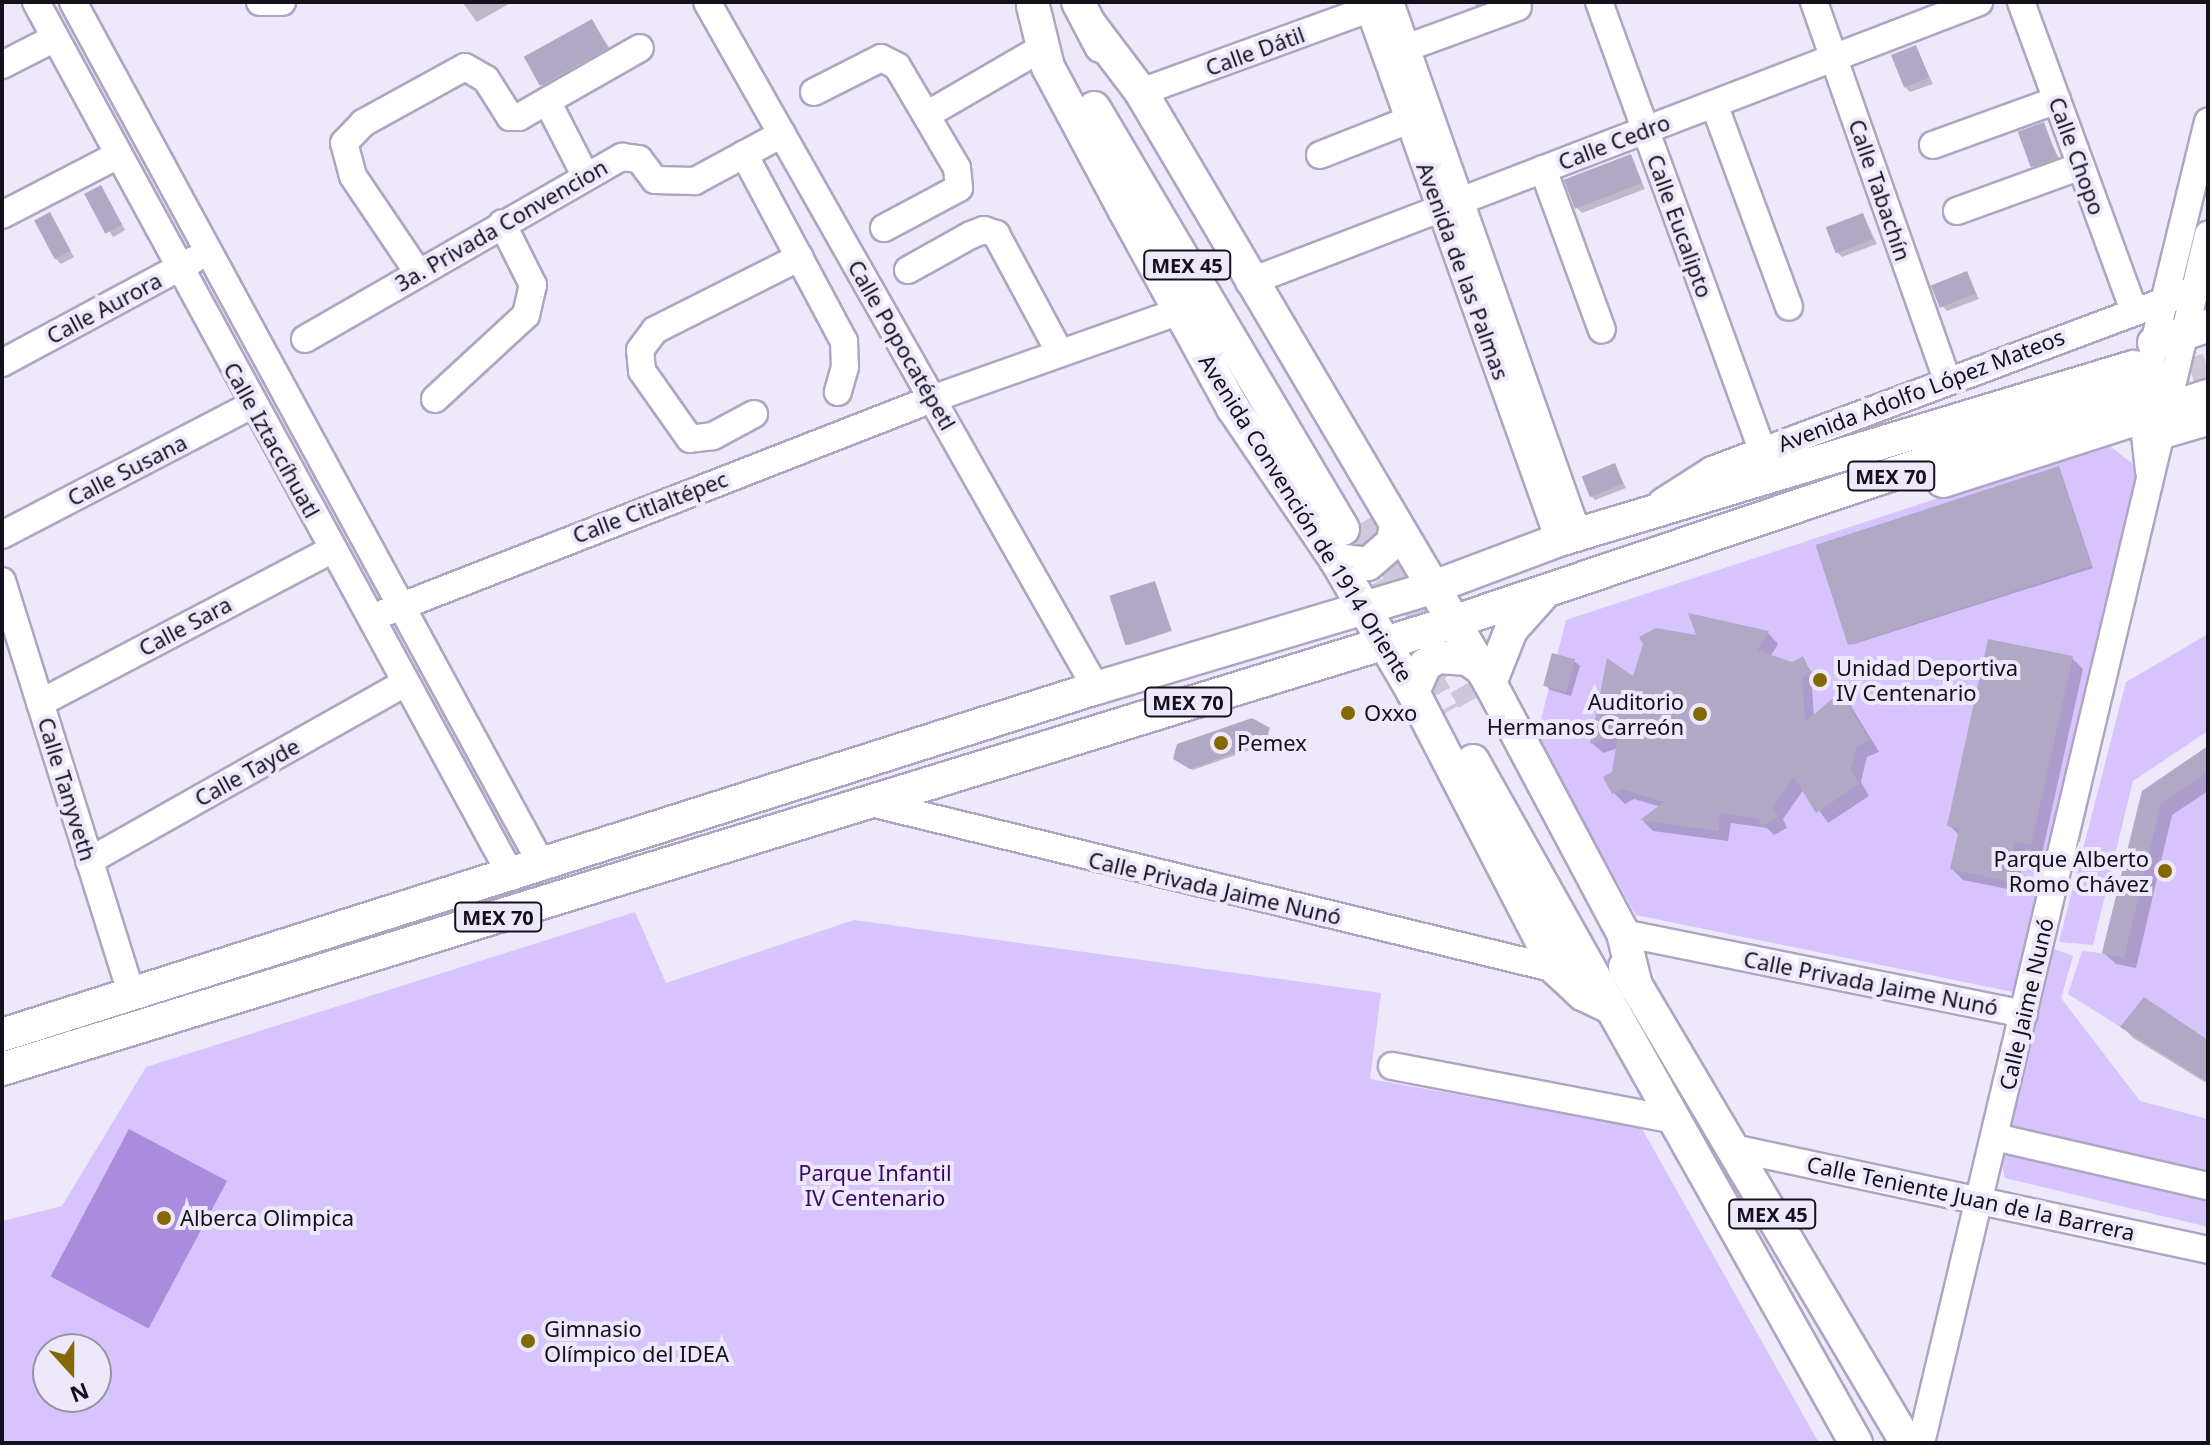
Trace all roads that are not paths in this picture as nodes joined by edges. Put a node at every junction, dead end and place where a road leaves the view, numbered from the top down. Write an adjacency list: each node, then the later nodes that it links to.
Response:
1 (36, 2): 14 (street, Calle Iztaccíhuatl)
2 (73, 2): 43 (street, Calle Iztaccíhuatl)
3 (260, 2): 4 (street)
4 (282, 2)
5 (707, 2): 29 (street, Calle Popocatépetl)
6 (1814, 2): 18 (street, Calle Tabachín)
7 (1979, 2): 18 (street, Calle Cedro)
8 (2021, 2): 22 (street, Calle Chopo)
9 (1032, 4): 16 (main road, Avenida Convención de 1914 Oriente); 70 (main road, Avenida Convención de 1914 Oriente / MEX 45)
10 (1375, 4): 17 (street, Avenida de las Palmas); 21 (street, Calle Dátil); 26 (street, Avenida de las Palmas)
11 (1607, 4): 28 (street, Calle Eucalipto)
12 (1518, 7): 17 (street)
13 (1084, 14): 21 (main road, Avenida Convención de 1914 Oriente); 70 (main road, Avenida Convención de 1914 Oriente / MEX 45)
14 (55, 38): 19 (street); 32 (street, Calle Iztaccíhuatl)
15 (640, 48): 23 (street)
16 (1042, 48): 25 (street); 53 (main road, Avenida Convención de 1914 Oriente)
17 (1406, 48): 37 (street, Avenida de las Palmas)
18 (1833, 58): 24 (street, Calle Cedro); 59 (street, Calle Tabachín)
19 (2, 65)
20 (814, 92): 25 (street)
21 (1141, 92): 48 (main road, Avenida Convención de 1914 Oriente)
22 (2057, 100): 30 (street); 34 (street, Calle Chopo)
23 (547, 101): 36 (street); 47 (street)
24 (1714, 104): 28 (street, Calle Cedro); 51 (street)
25 (928, 114): 41 (street)
26 (1409, 120): 33 (street); 37 (street, Avenida de las Palmas)
27 (2208, 122): 50 (street)
28 (1645, 130): 35 (street, Calle Cedro); 68 (street, Calle Eucalipto)
29 (782, 134): 31 (street, 3a. Privada Convencion); 63 (street, Calle Popocatépetl)
30 (1933, 145)
31 (744, 154): 36 (street, 3a. Privada Convencion); 44 (street)
32 (118, 155): 39 (street); 45 (street, Calle Iztaccíhuatl)
33 (1320, 155)
34 (2081, 166): 38 (street); 52 (street, Calle Chopo)
35 (1543, 169): 37 (street, Calle Cedro); 54 (street)
36 (585, 175): 40 (street, 3a. Privada Convencion)
37 (1450, 204): 48 (street, Calle Cedro); 72 (street, Avenida de las Palmas)
38 (1957, 211)
39 (2, 215)
40 (502, 223): 47 (street, 3a. Privada Convencion); 62 (street)
41 (884, 228)
42 (2208, 235): 49 (street, Calle Jaime Nunó)
43 (207, 253): 45 (street, Calle Aurora); 78 (street, Calle Iztaccíhuatl)
44 (800, 257): 60 (street); 66 (street)
45 (179, 268): 58 (street, Calle Aurora); 65 (street, Calle Iztaccíhuatl)
46 (908, 270): 57 (street)
47 (417, 271): 56 (street, 3a. Privada Convencion)
48 (1249, 282): 70 (main road, Avenida Convención de 1914 Oriente)
49 (2202, 287): 50 (street, Avenida Adolfo López Mateos); 55 (street, Calle Jaime Nunó)
50 (2166, 301): 52 (street, Avenida Adolfo López Mateos); 64 (street)
51 (1789, 307)
52 (2134, 310): 59 (street, Avenida Adolfo López Mateos)
53 (1180, 311): 57 (street); 74 (main road, Avenida Convención de 1914 Oriente)
54 (1602, 330)
55 (2196, 330): 64 (main road); 64 (street, Calle Jaime Nunó)
56 (305, 339)
57 (1059, 351): 63 (street)
58 (2, 363)
59 (1947, 379): 68 (street, Avenida Adolfo López Mateos)
60 (838, 392)
61 (2208, 396): 64 (main road)
62 (435, 399)
63 (932, 399): 78 (street, Calle Citlaltépec); 84 (street, Calle Popocatépetl)
64 (2148, 401): 67 (street); 69 (main road, MEX 70); 77 (main road, MEX 70); 97 (street, Calle Jaime Nunó)
65 (252, 405): 71 (street, Calle Susana); 73 (street, Calle Iztaccíhuatl)
66 (754, 414)
67 (2208, 422)
68 (1762, 451): 69 (street, Avenida Adolfo López Mateos)
69 (1642, 515): 72 (main road, MEX 70)
70 (1369, 525): 74 (main road); 76 (main road, Avenida Convención de 1914 Oriente)
71 (2, 535)
72 (1569, 537): 76 (main road, MEX 70)
73 (331, 550): 80 (street, Calle Iztaccíhuatl); 87 (street, Calle Sara)
74 (1336, 560): 79 (main road, Avenida Convención de 1914 Oriente)
75 (2, 581): 87 (street, Calle Tanyveth)
76 (1431, 588): 79 (main road, MEX 70); 81 (main road, Avenida Convención de 1914 Oriente)
77 (1545, 593): 81 (main road, MEX 70); 85 (main road)
78 (399, 604): 80 (street, Calle Citlaltépec); 90 (street, Calle Iztaccíhuatl)
79 (1364, 608): 82 (main road, Avenida Convención de 1914 Oriente); 84 (main road, MEX 70)
80 (370, 621): 83 (street, Calle Iztaccíhuatl)
81 (1450, 623): 82 (main road, MEX 70); 85 (main road, Avenida Convención de 1914 Oriente)
82 (1383, 641): 86 (main road, Avenida Convención de 1914 Oriente); 88 (main road, MEX 70)
83 (405, 683): 89 (street, Calle Tayde); 91 (street, Calle Iztaccíhuatl)
84 (1096, 688): 90 (main road, MEX 70)
85 (1472, 691): 86 (main road); 92 (main road, Avenida Convención de 1914 Oriente); 94 (main road, Avenida Convención de 1914 Oriente / MEX 45); 96 (main road, Avenida Convención de 1914 Oriente / MEX 45)
86 (1413, 692): 93 (main road, Avenida Convención de 1914 Oriente)
87 (40, 703): 89 (street, Calle Tanyveth)
88 (875, 804): 93 (street, Calle Privada Jaime Nunó); 100 (main road, MEX 70)
89 (89, 861): 95 (street, Calle Tanyveth)
90 (543, 867): 91 (main road, MEX 70)
91 (512, 877): 95 (main road, MEX 70)
92 (1623, 933): 94 (main road, Avenida Convención de 1914 Oriente); 97 (street, Calle Privada Jaime Nunó)
93 (1556, 969): 96 (main road, Avenida Convención de 1914 Oriente)
94 (1636, 986): 103 (main road, Avenida Convención de 1914 Oriente / MEX 45)
95 (132, 996): 98 (main road, MEX 70)
96 (1610, 1007): 101 (main road, Avenida Convención de 1914 Oriente / MEX 45)
97 (2024, 1014): 102 (street, Calle Jaime Nunó)
98 (2, 1035)
99 (1392, 1066): 101 (street)
100 (2, 1069)
101 (1670, 1119): 107 (main road, Avenida Convención de 1914 Oriente / MEX 45)
102 (1995, 1137): 104 (street); 105 (street, Calle Jaime Nunó)
103 (1733, 1148): 105 (street, Calle Teniente Juan de la Barrera); 108 (main road, Avenida Convención de 1914 Oriente / MEX 45)
104 (2208, 1186)
105 (1982, 1197): 106 (street, Calle Teniente Juan de la Barrera); 109 (street, Calle Jaime Nunó)
106 (2208, 1250)
107 (1856, 1443)
108 (1907, 1443)
109 (1921, 1443)

